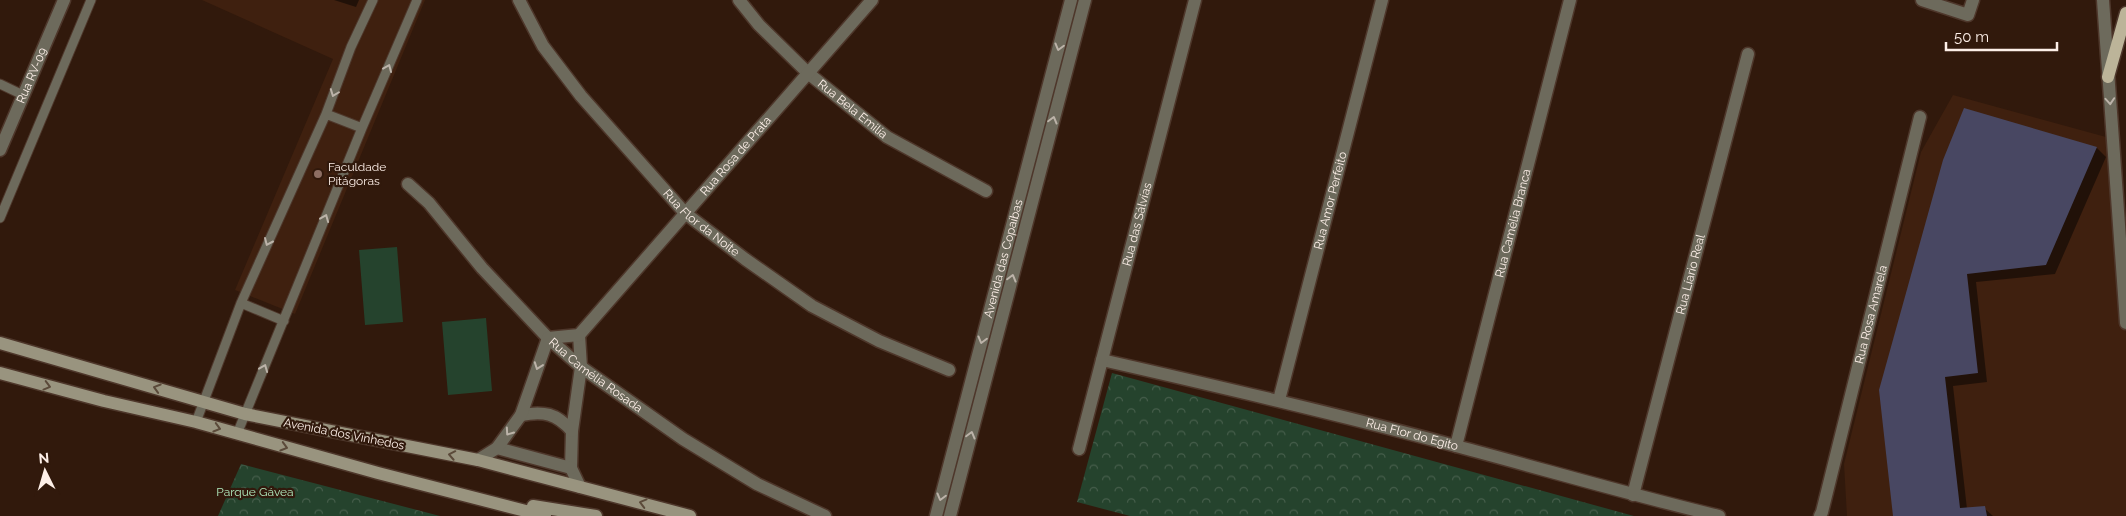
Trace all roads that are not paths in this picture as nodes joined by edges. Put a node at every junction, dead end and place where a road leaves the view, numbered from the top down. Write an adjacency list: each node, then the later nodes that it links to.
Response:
1 (64, 0): 21 (street, Rua RV-09)
2 (91, 0): 29 (lane)
3 (373, 0): 22 (lane, one-way to 22)
4 (417, 0): 24 (lane, one-way to 4)
5 (519, 0): 28 (street, Rua Flor da Noite)
6 (739, 0): 18 (street, Rua Bela Emilía)
7 (872, 0): 18 (street, Rua Rosa de Prata)
8 (1071, 0): 60 (street, Avenida das Copaíbas, one-way to 60)
9 (1084, 0): 61 (street, Avenida das Copaíbas, one-way to 9)
10 (1195, 0): 36 (street, Rua das Sálvías)
11 (1382, 0): 40 (street, Rua Amor Perfeito)
12 (1570, 0): 47 (street, Rua Camélia Branca)
13 (1922, 0): 14 (street)
14 (1973, 0)
15 (2103, 0): 19 (street)
16 (2126, 13): 19 (main road)
17 (1748, 54): 54 (street, Rua Líario Real)
18 (808, 73): 27 (street, Rua Bela Emilía); 28 (street, Rua Rosa de Prata)
19 (2108, 78): 32 (street, one-way to 32)
20 (0, 84): 21 (lane)
21 (23, 95): 25 (street, Rua RV-09)
22 (326, 114): 24 (lane); 30 (lane, one-way to 30)
23 (1920, 117): 55 (street, Rua Rosa Amarela)
24 (362, 128): 31 (lane, one-way to 24)
25 (0, 150)
26 (408, 184): 34 (street, Rua Camélia Rosada)
27 (986, 192)
28 (684, 213): 33 (street, Rua Rosa de Prata); 38 (street, Rua Flor da Noite)
29 (0, 218)
30 (241, 303): 31 (lane); 41 (lane)
31 (284, 321): 42 (lane, one-way to 31)
32 (2126, 323)
33 (579, 334): 34 (street); 37 (street)
34 (548, 338): 37 (street, Rua Camélia Rosada); 43 (street, one-way to 43)
35 (0, 343): 41 (main road, Avenida dos Vinhedos, one-way to 35)
36 (1102, 360): 40 (street, Rua Flor do Egito); 49 (street, Rua das Sálvías)
37 (581, 367): 45 (street); 59 (street, Rua Camélia Rosada)
38 (949, 370)
39 (0, 373): 44 (main road, Avenida dos Vinhedos, one-way to 44)
40 (1279, 400): 47 (street, Rua Flor do Egito)
41 (204, 402): 42 (main road, Avenida dos Vinhedos); 44 (lane)
42 (245, 414): 46 (lane); 50 (main road, Avenida dos Vinhedos, one-way to 42)
43 (521, 415): 45 (street); 48 (street, one-way to 48)
44 (196, 422): 46 (main road, Avenida dos Vinhedos, one-way to 46)
45 (572, 431): 51 (street)
46 (238, 434): 53 (main road, Avenida dos Vinhedos, one-way to 53)
47 (1456, 446): 54 (street, Rua Flor do Egito)
48 (498, 448): 50 (street); 51 (street)
49 (1079, 449)
50 (478, 460): 52 (main road, Avenida dos Vinhedos)
51 (571, 468): 52 (street)
52 (580, 487): 58 (main road, Avenida dos Vinhedos, one-way to 52)
53 (455, 492): 56 (main road, Avenida dos Vinhedos); 57 (main road)
54 (1633, 495): 62 (street, Rua Flor do Egito)
55 (1822, 515)
56 (545, 516)
57 (596, 516)
58 (690, 516)
59 (825, 516)
60 (936, 516)
61 (950, 516)
62 (1719, 516)

